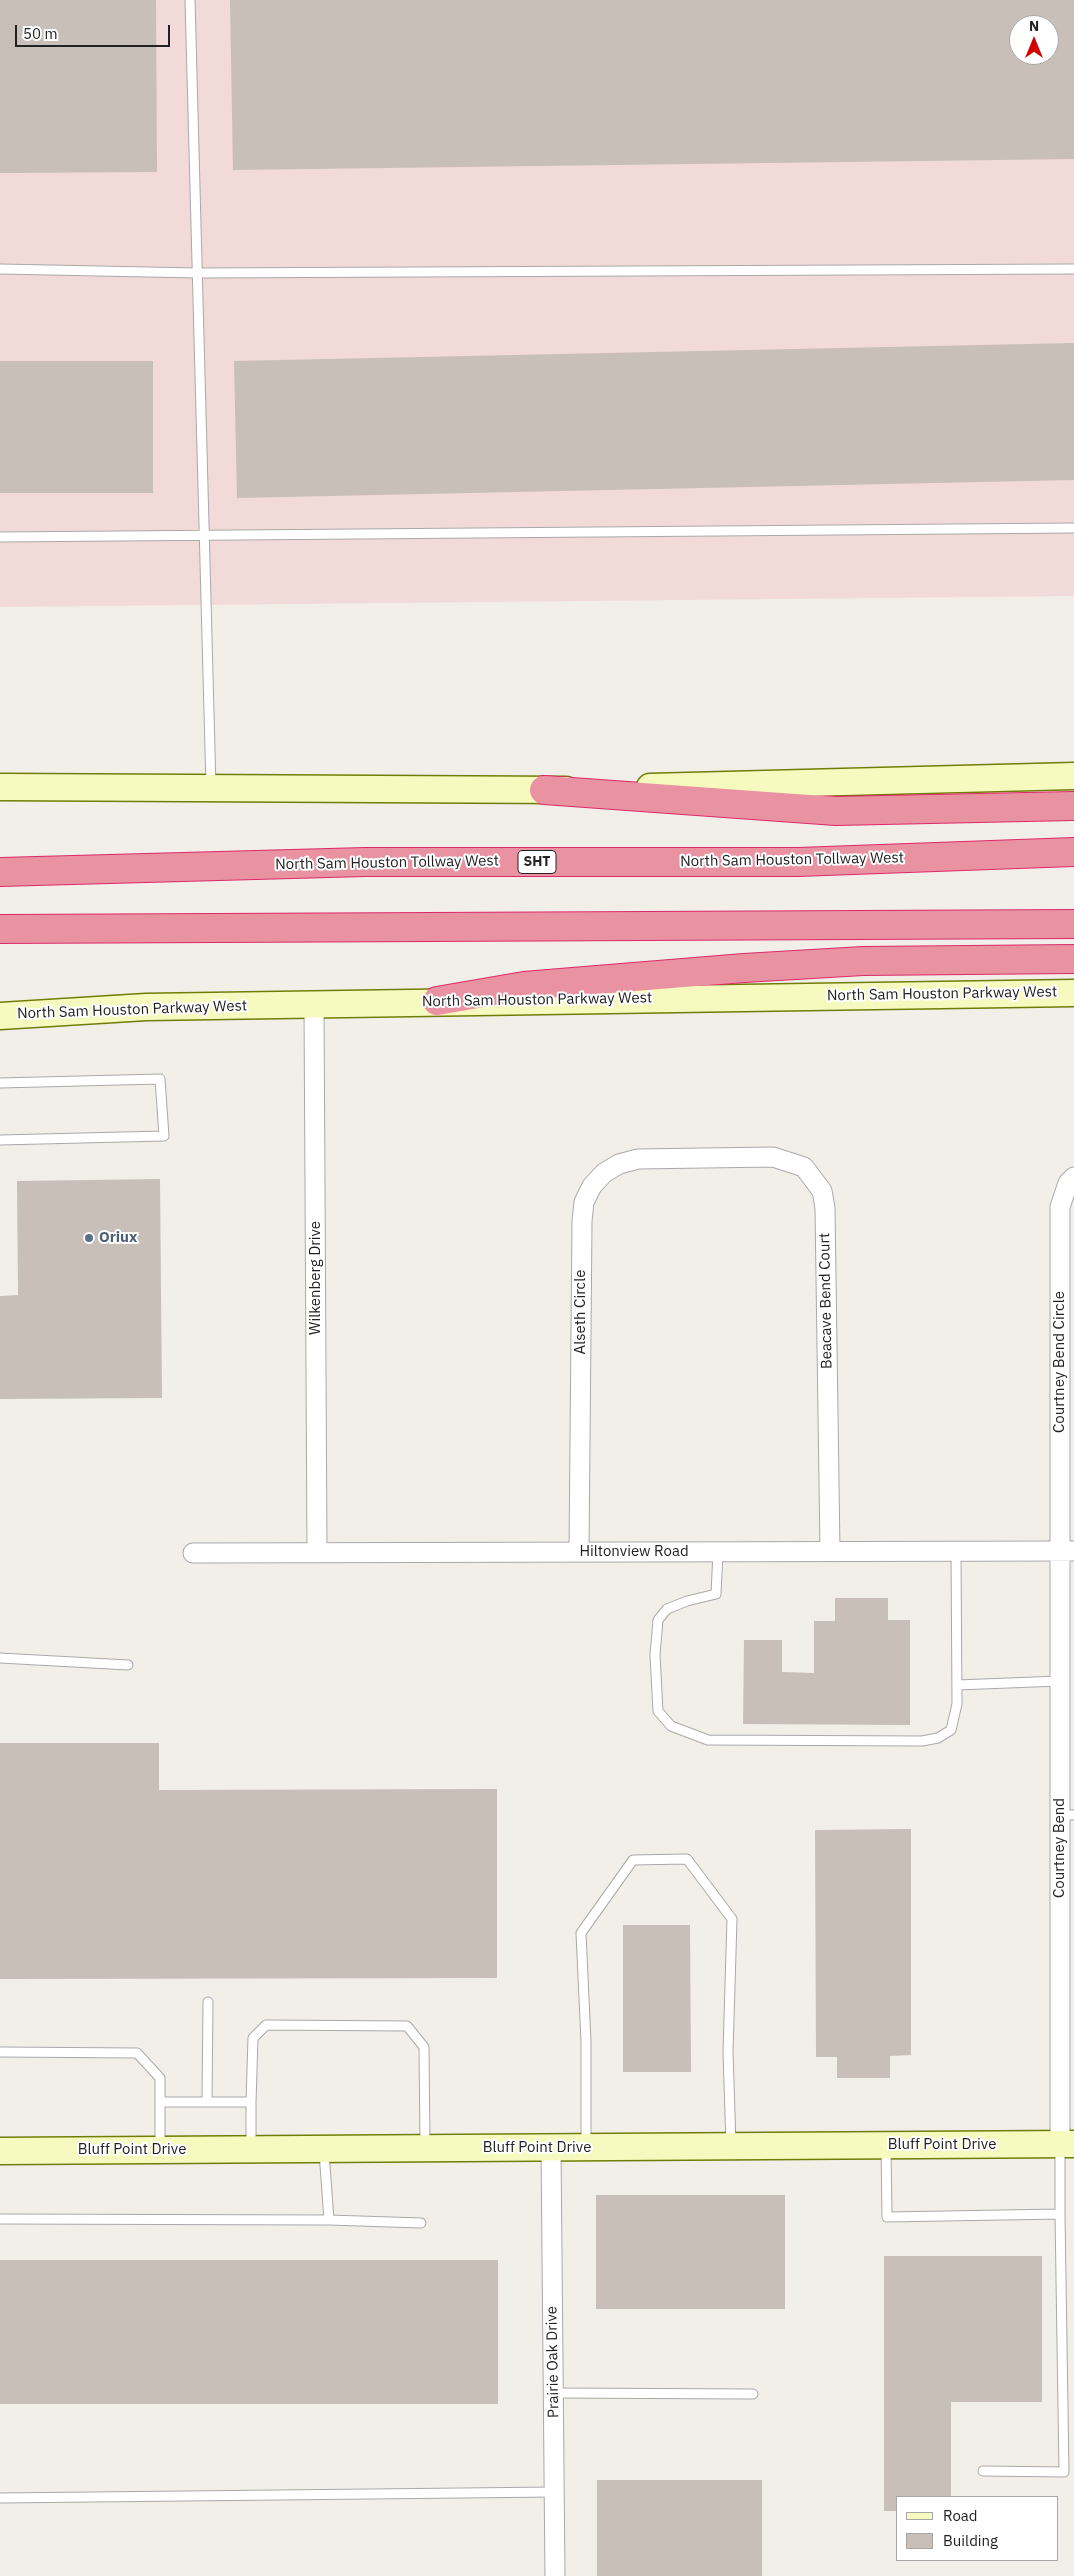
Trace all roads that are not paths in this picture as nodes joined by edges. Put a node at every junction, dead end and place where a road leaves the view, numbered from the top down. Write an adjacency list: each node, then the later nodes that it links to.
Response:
1 (190, 0): 4 (lane)
2 (1074, 269): 4 (lane)
3 (0, 270): 4 (lane)
4 (197, 273): 7 (lane)
5 (1074, 528): 7 (lane)
6 (0, 537): 7 (lane)
7 (205, 537): 10 (lane)
8 (1074, 776): 11 (main road)
9 (0, 787): 10 (main road)
10 (212, 788): 11 (main road)
11 (544, 790): 12 (highway)
12 (1074, 806)
13 (1074, 852): 14 (highway, North Sam Houston Tollway West / SHT)
14 (0, 872)
15 (1074, 924): 16 (highway)
16 (0, 929)
17 (1074, 959): 19 (highway)
18 (1074, 992): 19 (main road, North Sam Houston Parkway West)
19 (437, 1001): 20 (main road, North Sam Houston Parkway West)
20 (314, 1004): 21 (main road, North Sam Houston Parkway West); 28 (street, Wilkenberg Drive)
21 (0, 1016)
22 (0, 1083): 23 (lane)
23 (0, 1140)
24 (695, 1158): 29 (street, Alseth Circle); 31 (street, Beacave Bend Court)
25 (1074, 1177): 27 (street, Courtney Bend Circle)
26 (956, 1551): 27 (street, Hiltonview Road); 31 (street, Hiltonview Road); 36 (lane)
27 (1067, 1551): 35 (street, Courtney Bend)
28 (317, 1552): 29 (street, Hiltonview Road); 32 (street, Hiltonview Road)
29 (579, 1552): 30 (street, Hiltonview Road)
30 (718, 1552): 31 (street, Hiltonview Road); 36 (lane)
31 (830, 1552)
32 (193, 1553)
33 (0, 1658): 34 (lane)
34 (128, 1665)
35 (1060, 1681): 36 (lane); 37 (street, Courtney Bend)
36 (957, 1684)
37 (1067, 1815): 43 (street, Courtney Bend)
38 (208, 2002): 41 (lane)
39 (0, 2052): 40 (lane)
40 (160, 2102): 41 (lane); 51 (lane)
41 (207, 2102): 42 (lane)
42 (251, 2102): 48 (lane); 49 (lane)
43 (1067, 2144): 44 (main road, Bluff Point Drive); 53 (lane)
44 (886, 2145): 45 (main road, Bluff Point Drive); 53 (lane)
45 (731, 2146): 47 (main road, Bluff Point Drive); 47 (lane)
46 (551, 2147): 47 (main road, Bluff Point Drive); 48 (main road, Bluff Point Drive); 57 (street, Prairie Oak Drive)
47 (586, 2147)
48 (425, 2148): 50 (main road, Bluff Point Drive)
49 (251, 2149): 50 (main road, Bluff Point Drive); 51 (main road, Bluff Point Drive)
50 (324, 2149): 55 (lane)
51 (160, 2150): 52 (main road, Bluff Point Drive)
52 (0, 2151)
53 (1060, 2214): 59 (lane)
54 (0, 2219): 55 (lane)
55 (329, 2220): 56 (lane)
56 (421, 2224)
57 (553, 2393): 58 (lane); 60 (street, Prairie Oak Drive)
58 (753, 2394)
59 (983, 2471)
60 (554, 2492): 61 (lane); 62 (street, Prairie Oak Drive)
61 (0, 2498)
62 (555, 2576)

